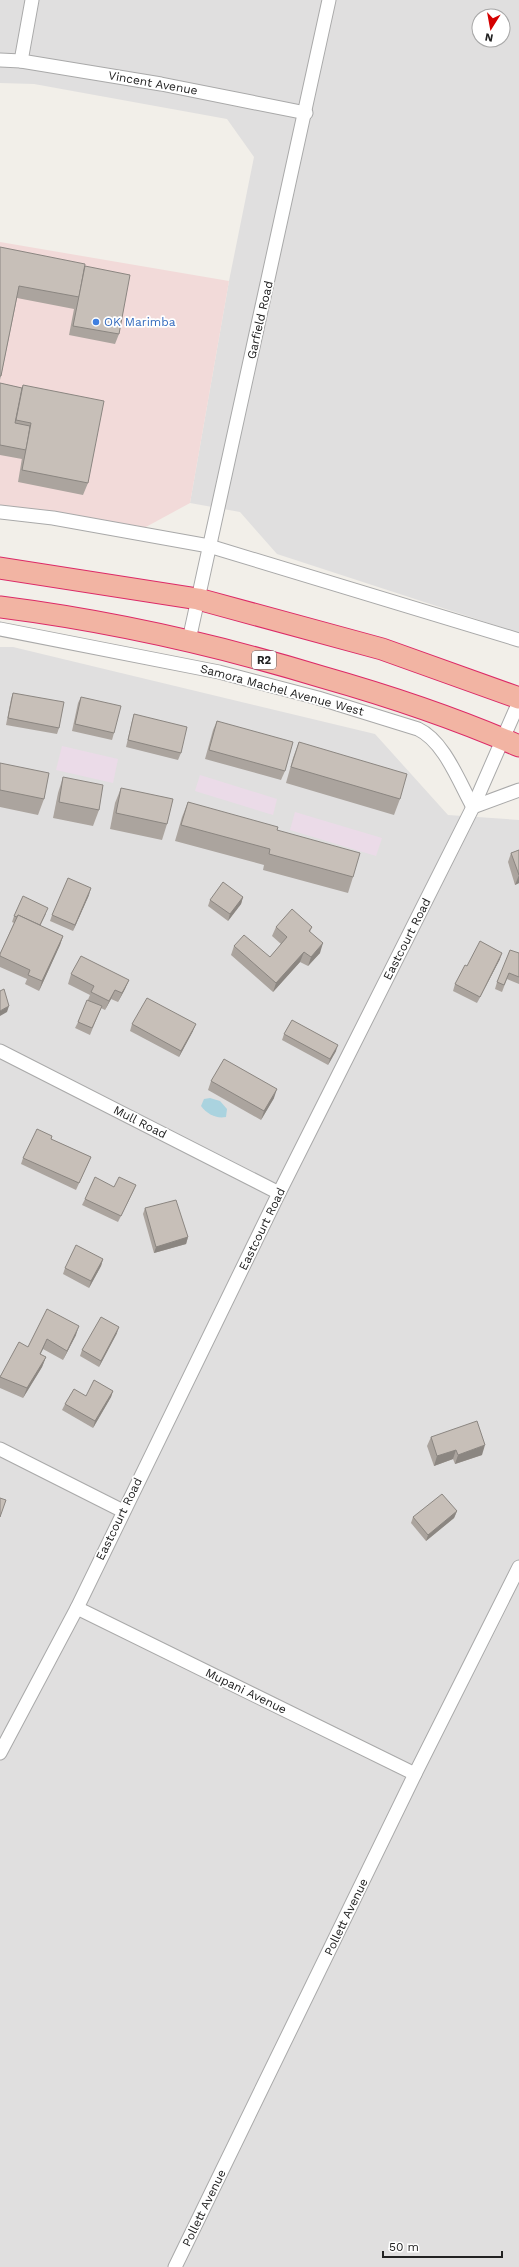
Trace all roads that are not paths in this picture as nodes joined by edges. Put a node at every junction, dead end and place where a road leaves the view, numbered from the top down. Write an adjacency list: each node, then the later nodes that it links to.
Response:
1 (32, 0): 4 (street)
2 (329, 0): 5 (street, Garfield Road)
3 (0, 60): 4 (street, Vincent Avenue)
4 (21, 61): 5 (street, Vincent Avenue)
5 (306, 113): 7 (street, Garfield Road)
6 (0, 512): 7 (street)
7 (209, 546): 9 (street, Garfield Road); 13 (street)
8 (0, 568): 9 (highway)
9 (198, 599): 12 (street, Garfield Road); 14 (highway)
10 (0, 607): 12 (highway, Samora Machel Avenue West / R2)
11 (0, 629): 18 (street, Samora Machel Avenue West)
12 (189, 640): 16 (highway, Samora Machel Avenue West / R2)
13 (519, 640)
14 (519, 698)
15 (519, 702): 16 (street, Eastcourt Road)
16 (511, 743): 18 (street, Eastcourt Road)
17 (519, 790): 18 (street)
18 (473, 807): 20 (street, Eastcourt Road)
19 (0, 1051): 20 (street, Mull Road)
20 (279, 1193): 22 (street, Eastcourt Road)
21 (0, 1449): 22 (street)
22 (123, 1511): 24 (street, Eastcourt Road)
23 (519, 1567): 26 (street, Pollett Avenue)
24 (77, 1608): 25 (street, Eastcourt Road); 26 (street, Mupani Avenue)
25 (0, 1753)
26 (416, 1774): 27 (street, Pollett Avenue)
27 (175, 2267)

